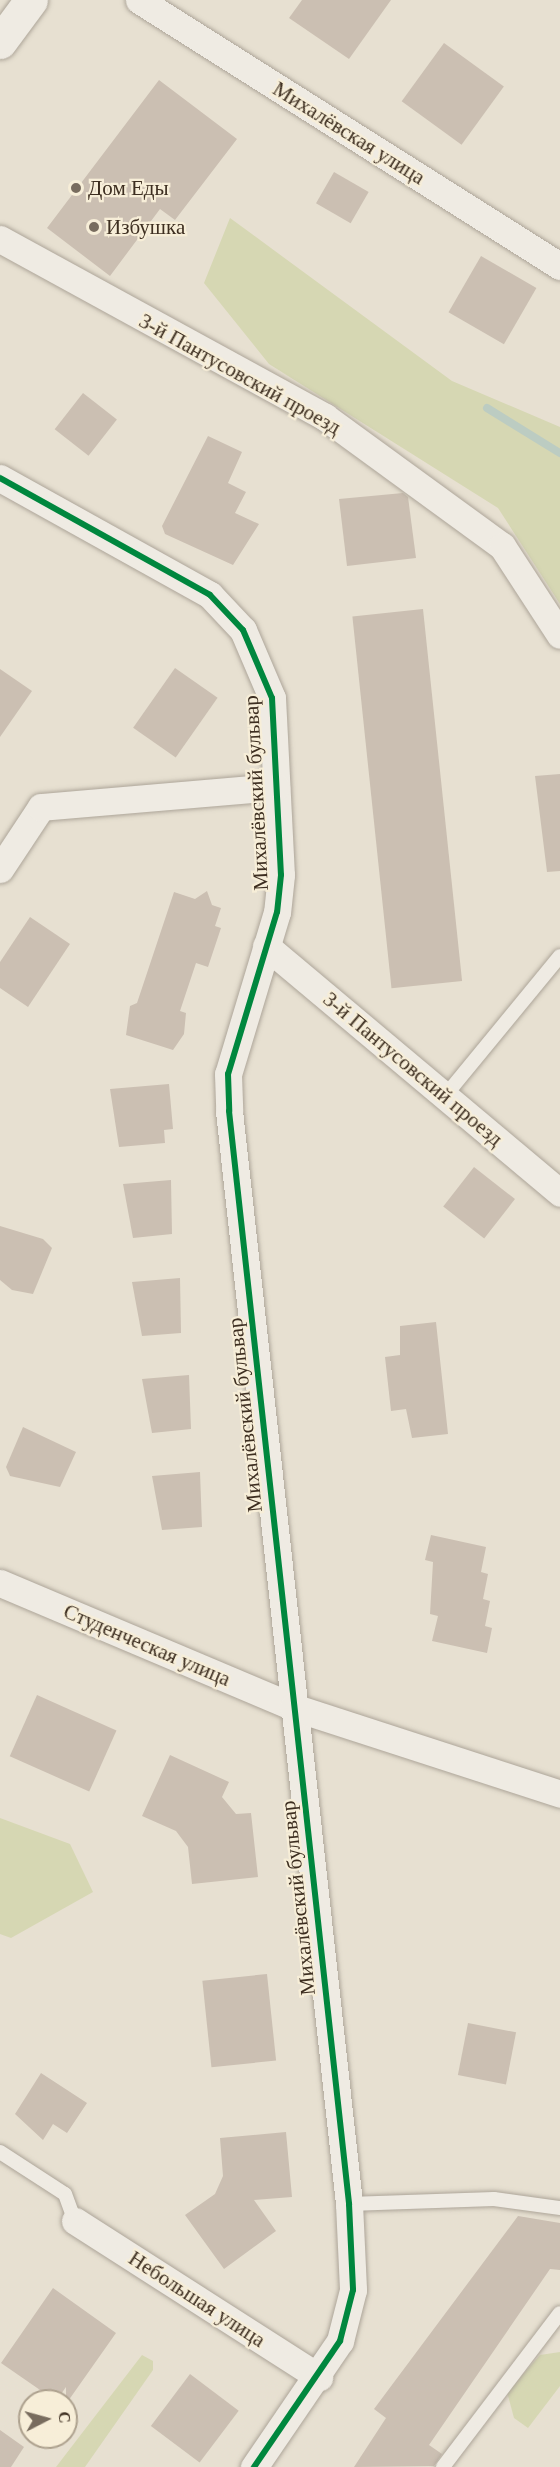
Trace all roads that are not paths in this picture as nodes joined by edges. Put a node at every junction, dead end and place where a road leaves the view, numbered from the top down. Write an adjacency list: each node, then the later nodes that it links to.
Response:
1 (31, 0): 3 (street)
2 (139, 0): 5 (street, Михалёвская улица)
3 (0, 42)
4 (0, 239): 7 (street, 3-й Пантусовский проезд)
5 (560, 266)
6 (0, 478): 8 (street, Михалёвский бульвар)
7 (560, 634)
8 (276, 787): 9 (street); 10 (street, Михалёвский бульвар)
9 (0, 869)
10 (266, 946): 12 (street, 3-й Пантусовский проезд); 15 (street, Михалёвский бульвар)
11 (560, 956): 12 (lane)
12 (445, 1096): 13 (street, 3-й Пантусовский проезд)
13 (560, 1193)
14 (0, 1582): 15 (street, Студенческая улица)
15 (293, 1707): 16 (street, Студенческая улица); 18 (street, Михалёвский бульвар)
16 (560, 1794)
17 (0, 2152): 20 (lane)
18 (349, 2204): 19 (lane); 22 (street, Михалёвский бульвар)
19 (560, 2208)
20 (75, 2221): 22 (street, Небольшая улица)
21 (560, 2313): 24 (lane)
22 (319, 2377): 23 (street, Михалёвский бульвар)
23 (254, 2467)
24 (443, 2467)

